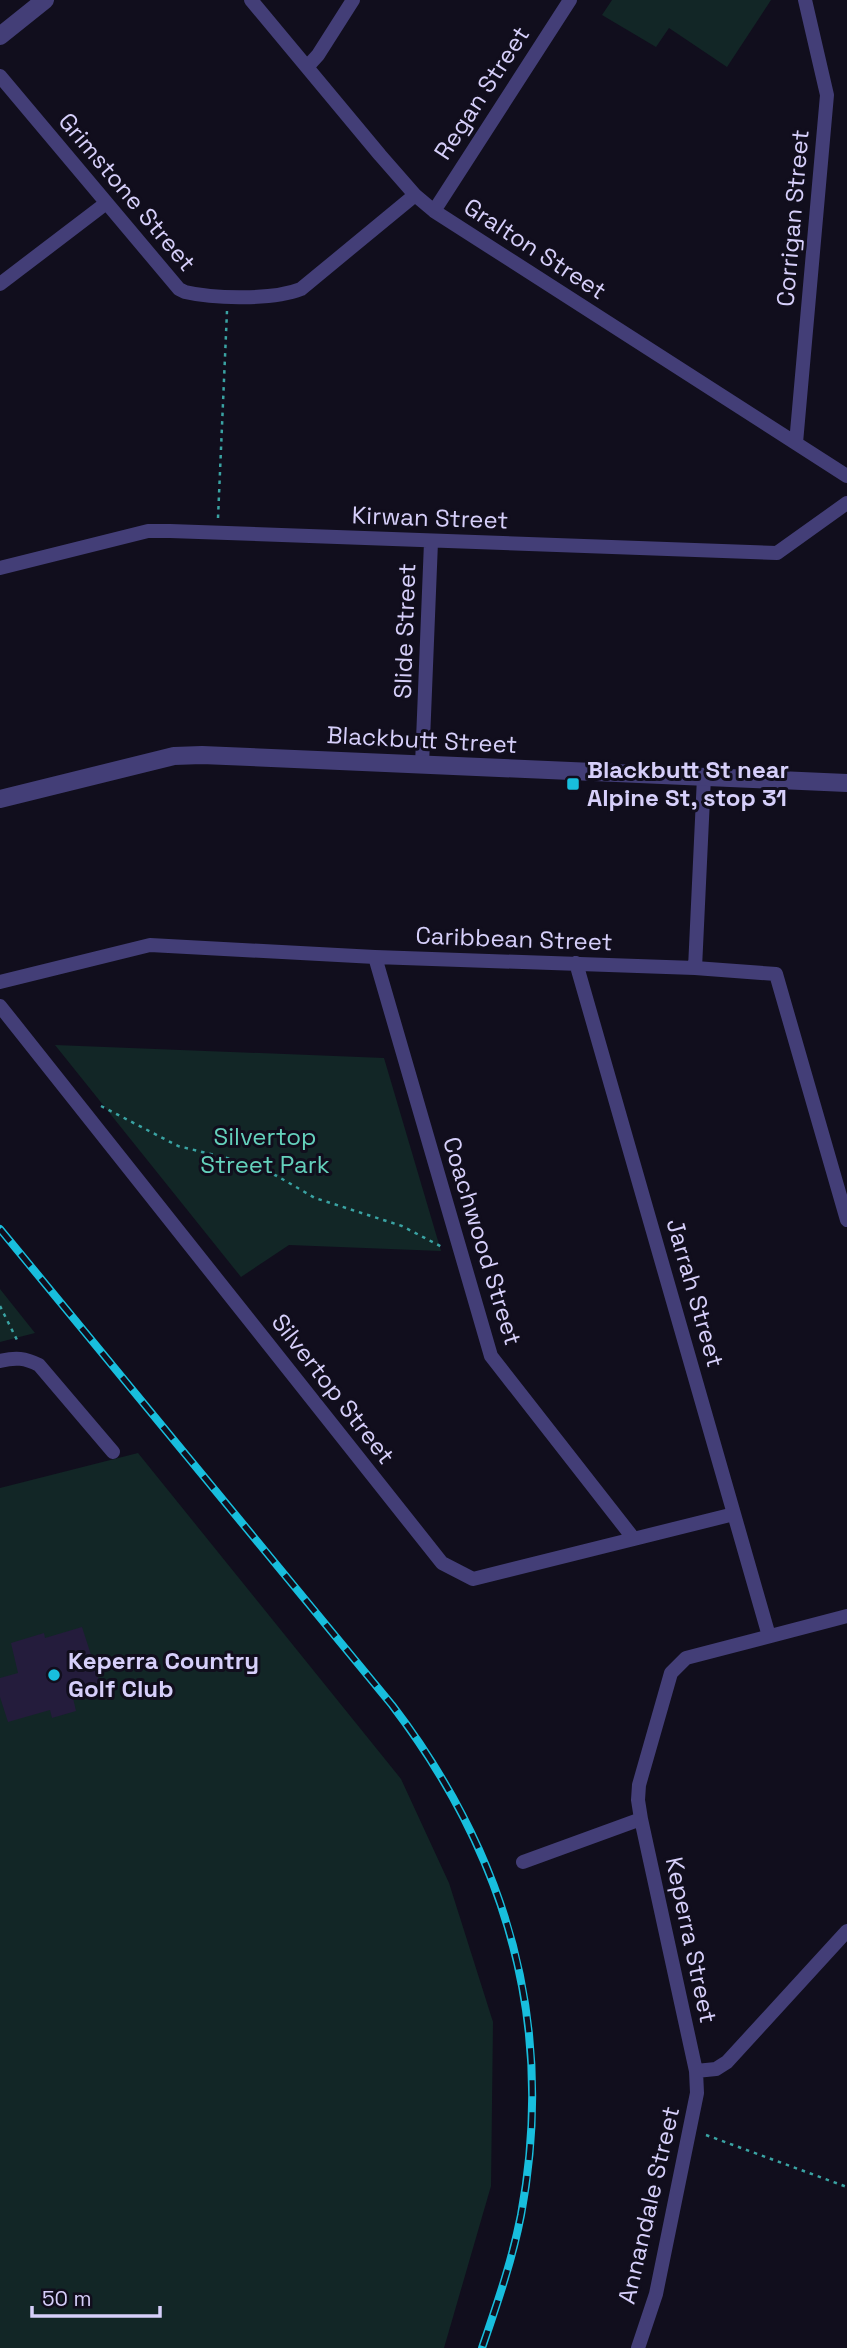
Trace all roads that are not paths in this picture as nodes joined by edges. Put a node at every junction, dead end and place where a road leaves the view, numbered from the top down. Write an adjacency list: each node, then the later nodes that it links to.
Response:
1 (45, 0): 6 (street)
2 (251, 0): 7 (street, Gralton Street)
3 (353, 0): 7 (street)
4 (570, 0): 11 (street, Regan Street)
5 (805, 0): 13 (street, Corrigan Street)
6 (0, 36)
7 (307, 66): 9 (street, Gralton Street)
8 (0, 76): 10 (street, Grimstone Street)
9 (415, 195): 10 (street, Grimstone Street); 11 (street, Gralton Street)
10 (106, 204): 12 (street)
11 (434, 211): 13 (street, Gralton Street)
12 (0, 284)
13 (796, 443): 14 (street, Gralton Street)
14 (847, 476)
15 (847, 503): 16 (street, Kirwan Street)
16 (431, 542): 17 (street, Kirwan Street); 18 (street, Slide Street)
17 (0, 568)
18 (422, 765): 19 (street, Blackbutt Street); 21 (street, Blackbutt Street)
19 (704, 777): 20 (street, Blackbutt Street); 24 (street)
20 (847, 783)
21 (0, 799)
22 (375, 957): 23 (street, Caribbean Street); 25 (street, Caribbean Street); 31 (street, Coachwood Street)
23 (576, 963): 24 (street, Caribbean Street); 30 (street, Jarrah Street)
24 (695, 968): 27 (street, Caribbean Street)
25 (0, 982)
26 (0, 1006): 31 (street, Silvertop Street)
27 (847, 1220)
28 (0, 1361): 29 (street)
29 (113, 1452)
30 (734, 1514): 31 (street, Silvertop Street); 33 (street, Jarrah Street)
31 (634, 1539)
32 (847, 1616): 33 (street, Keperra Street)
33 (769, 1636): 34 (street, Keperra Street)
34 (641, 1819): 35 (street); 37 (street, Keperra Street)
35 (523, 1862)
36 (847, 1931): 37 (street)
37 (696, 2071): 38 (street, Annandale Street)
38 (638, 2348)

